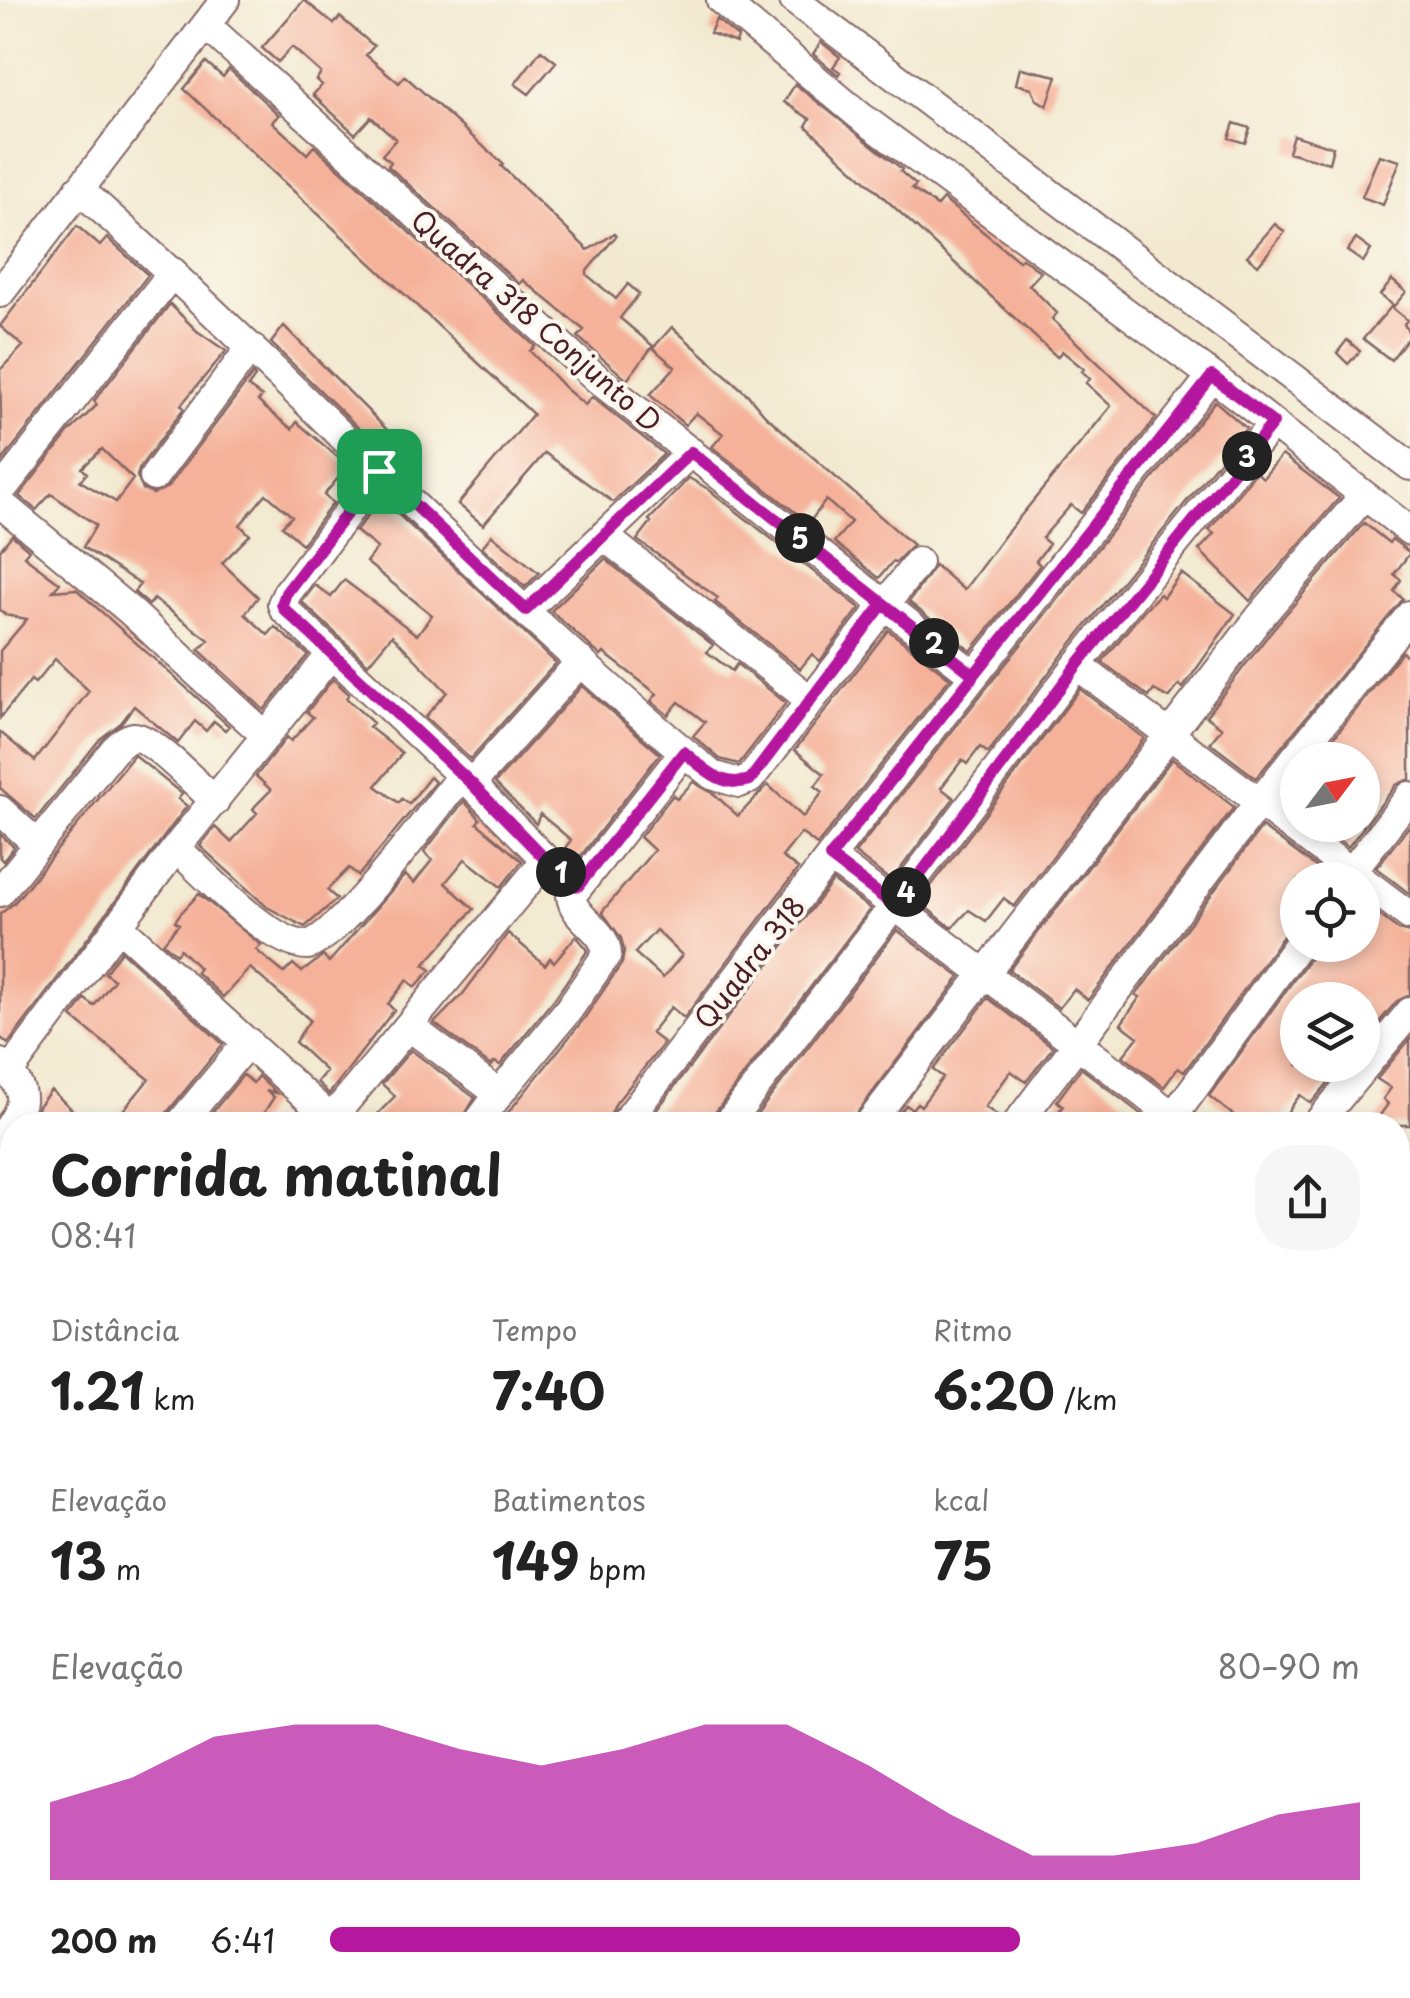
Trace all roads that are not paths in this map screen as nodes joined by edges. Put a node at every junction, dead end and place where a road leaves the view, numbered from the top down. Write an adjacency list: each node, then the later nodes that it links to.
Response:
1 (225, 0): 4 (street)
2 (721, 0): 9 (street)
3 (794, 0): 8 (street)
4 (206, 25): 5 (street); 13 (street, Quadra 318 Conjunto D)
5 (79, 189): 6 (street); 7 (street)
6 (173, 272): 10 (street); 17 (street)
7 (0, 293)
8 (1193, 302): 9 (street); 14 (street)
9 (1166, 342): 11 (street)
10 (252, 347): 15 (street); 16 (street)
11 (1212, 376): 12 (street); 29 (street, Quadra 318)
12 (1273, 423): 18 (street); 28 (street)
13 (691, 452): 21 (street); 23 (street, Quadra 318 Conjunto D)
14 (1410, 466)
15 (379, 471): 24 (street); 26 (street)
16 (154, 477)
17 (0, 492)
18 (1363, 496): 20 (street); 31 (street)
19 (0, 504): 32 (street)
20 (1410, 531)
21 (605, 537): 24 (street); 30 (street)
22 (918, 562): 23 (street)
23 (883, 604): 29 (street, Quadra 318 Conjunto D); 30 (street)
24 (526, 610): 27 (street)
25 (1410, 615): 36 (street)
26 (332, 653): 32 (street); 34 (street)
27 (581, 660): 33 (street); 34 (street)
28 (1077, 665): 31 (street); 48 (street)
29 (974, 675): 41 (street, Quadra 318)
30 (809, 699): 33 (street)
31 (1168, 734): 36 (street); 52 (street)
32 (266, 736): 37 (street)
33 (684, 752): 45 (street)
34 (466, 780): 40 (street); 42 (street)
35 (1410, 796): 44 (street)
36 (1260, 800): 43 (street); 56 (street)
37 (215, 801): 39 (street); 40 (street)
38 (0, 810): 39 (street)
39 (38, 845): 46 (street)
40 (176, 848): 50 (street)
41 (830, 857): 48 (street); 64 (street, Quadra 318)
42 (546, 860): 45 (street); 54 (street)
43 (1333, 862)
44 (1358, 862)
45 (578, 886): 58 (street)
46 (0, 892)
47 (1380, 896): 49 (street)
48 (896, 907): 52 (street); 65 (street)
49 (1410, 916)
50 (119, 926): 55 (street); 57 (street)
51 (1286, 962): 69 (street)
52 (982, 975): 56 (street); 66 (street)
53 (1410, 1012): 70 (street)
54 (410, 1026): 58 (street); 62 (street)
55 (248, 1042): 60 (street); 61 (street)
56 (1077, 1045): 67 (street); 68 (street)
57 (5, 1067): 59 (street)
58 (499, 1094): 63 (street)
59 (19, 1112)
60 (189, 1112)
61 (318, 1112)
62 (337, 1112)
63 (486, 1112)
64 (633, 1112)
65 (738, 1112)
66 (878, 1112)
67 (1026, 1112)
68 (1162, 1112)
69 (1182, 1112)
70 (1327, 1112)

